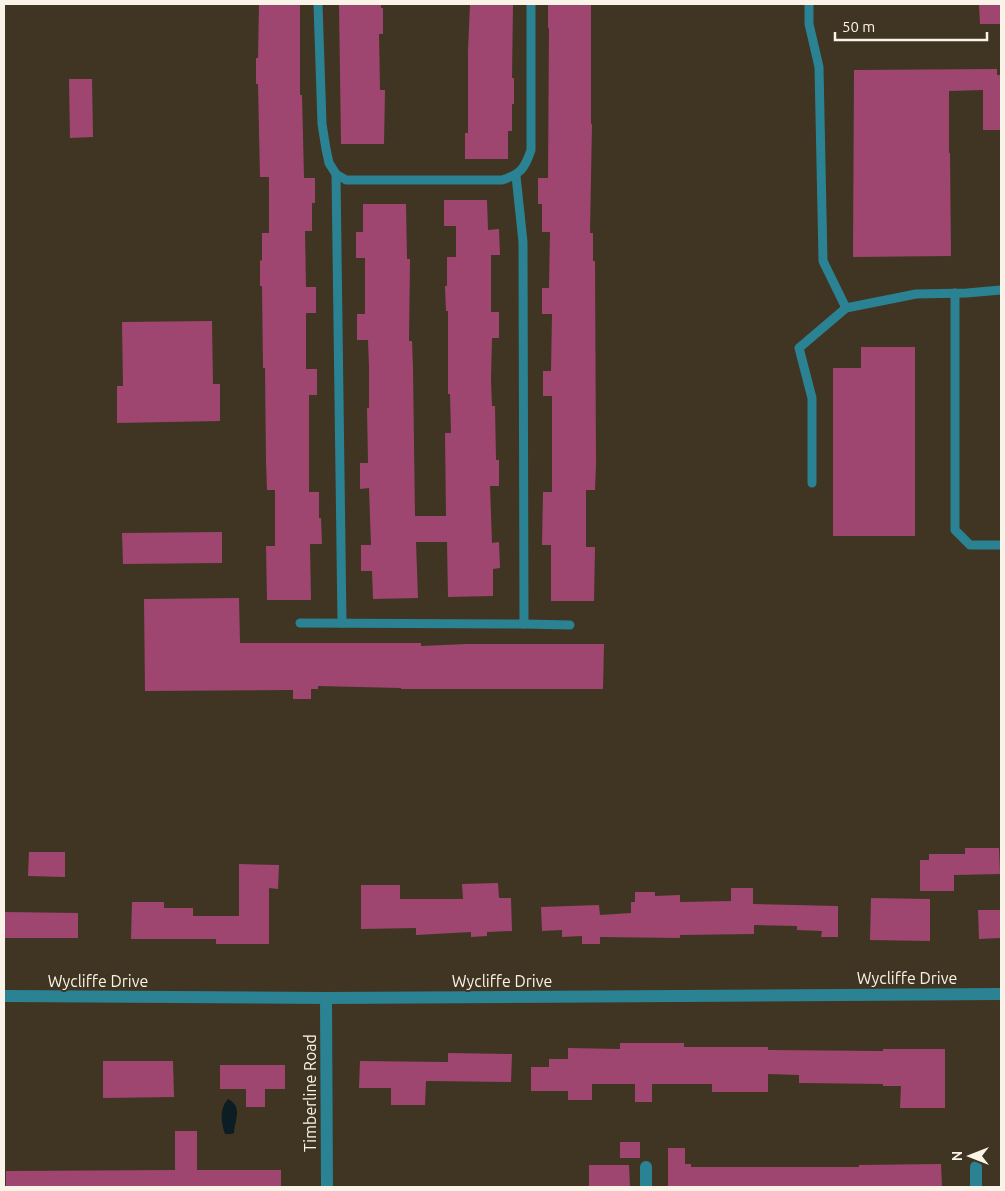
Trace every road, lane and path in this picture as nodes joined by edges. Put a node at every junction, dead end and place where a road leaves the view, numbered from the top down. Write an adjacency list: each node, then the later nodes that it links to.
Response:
1 (318, 4): 4 (lane)
2 (531, 4): 5 (lane)
3 (808, 4): 8 (lane)
4 (336, 174): 5 (lane); 12 (lane)
5 (516, 176): 13 (lane)
6 (1001, 290): 7 (lane)
7 (954, 293): 8 (lane); 10 (lane)
8 (846, 308): 9 (lane)
9 (812, 483)
10 (1001, 545)
11 (300, 623): 12 (lane)
12 (342, 623): 13 (lane)
13 (524, 624): 14 (lane)
14 (570, 625)
15 (1001, 994): 17 (street, Wycliffe Drive)
16 (4, 996): 17 (street, Wycliffe Drive)
17 (326, 998): 20 (street, Timberline Road)
18 (646, 1167): 21 (street)
19 (976, 1167): 22 (street)
20 (327, 1187)
21 (646, 1187)
22 (976, 1187)

